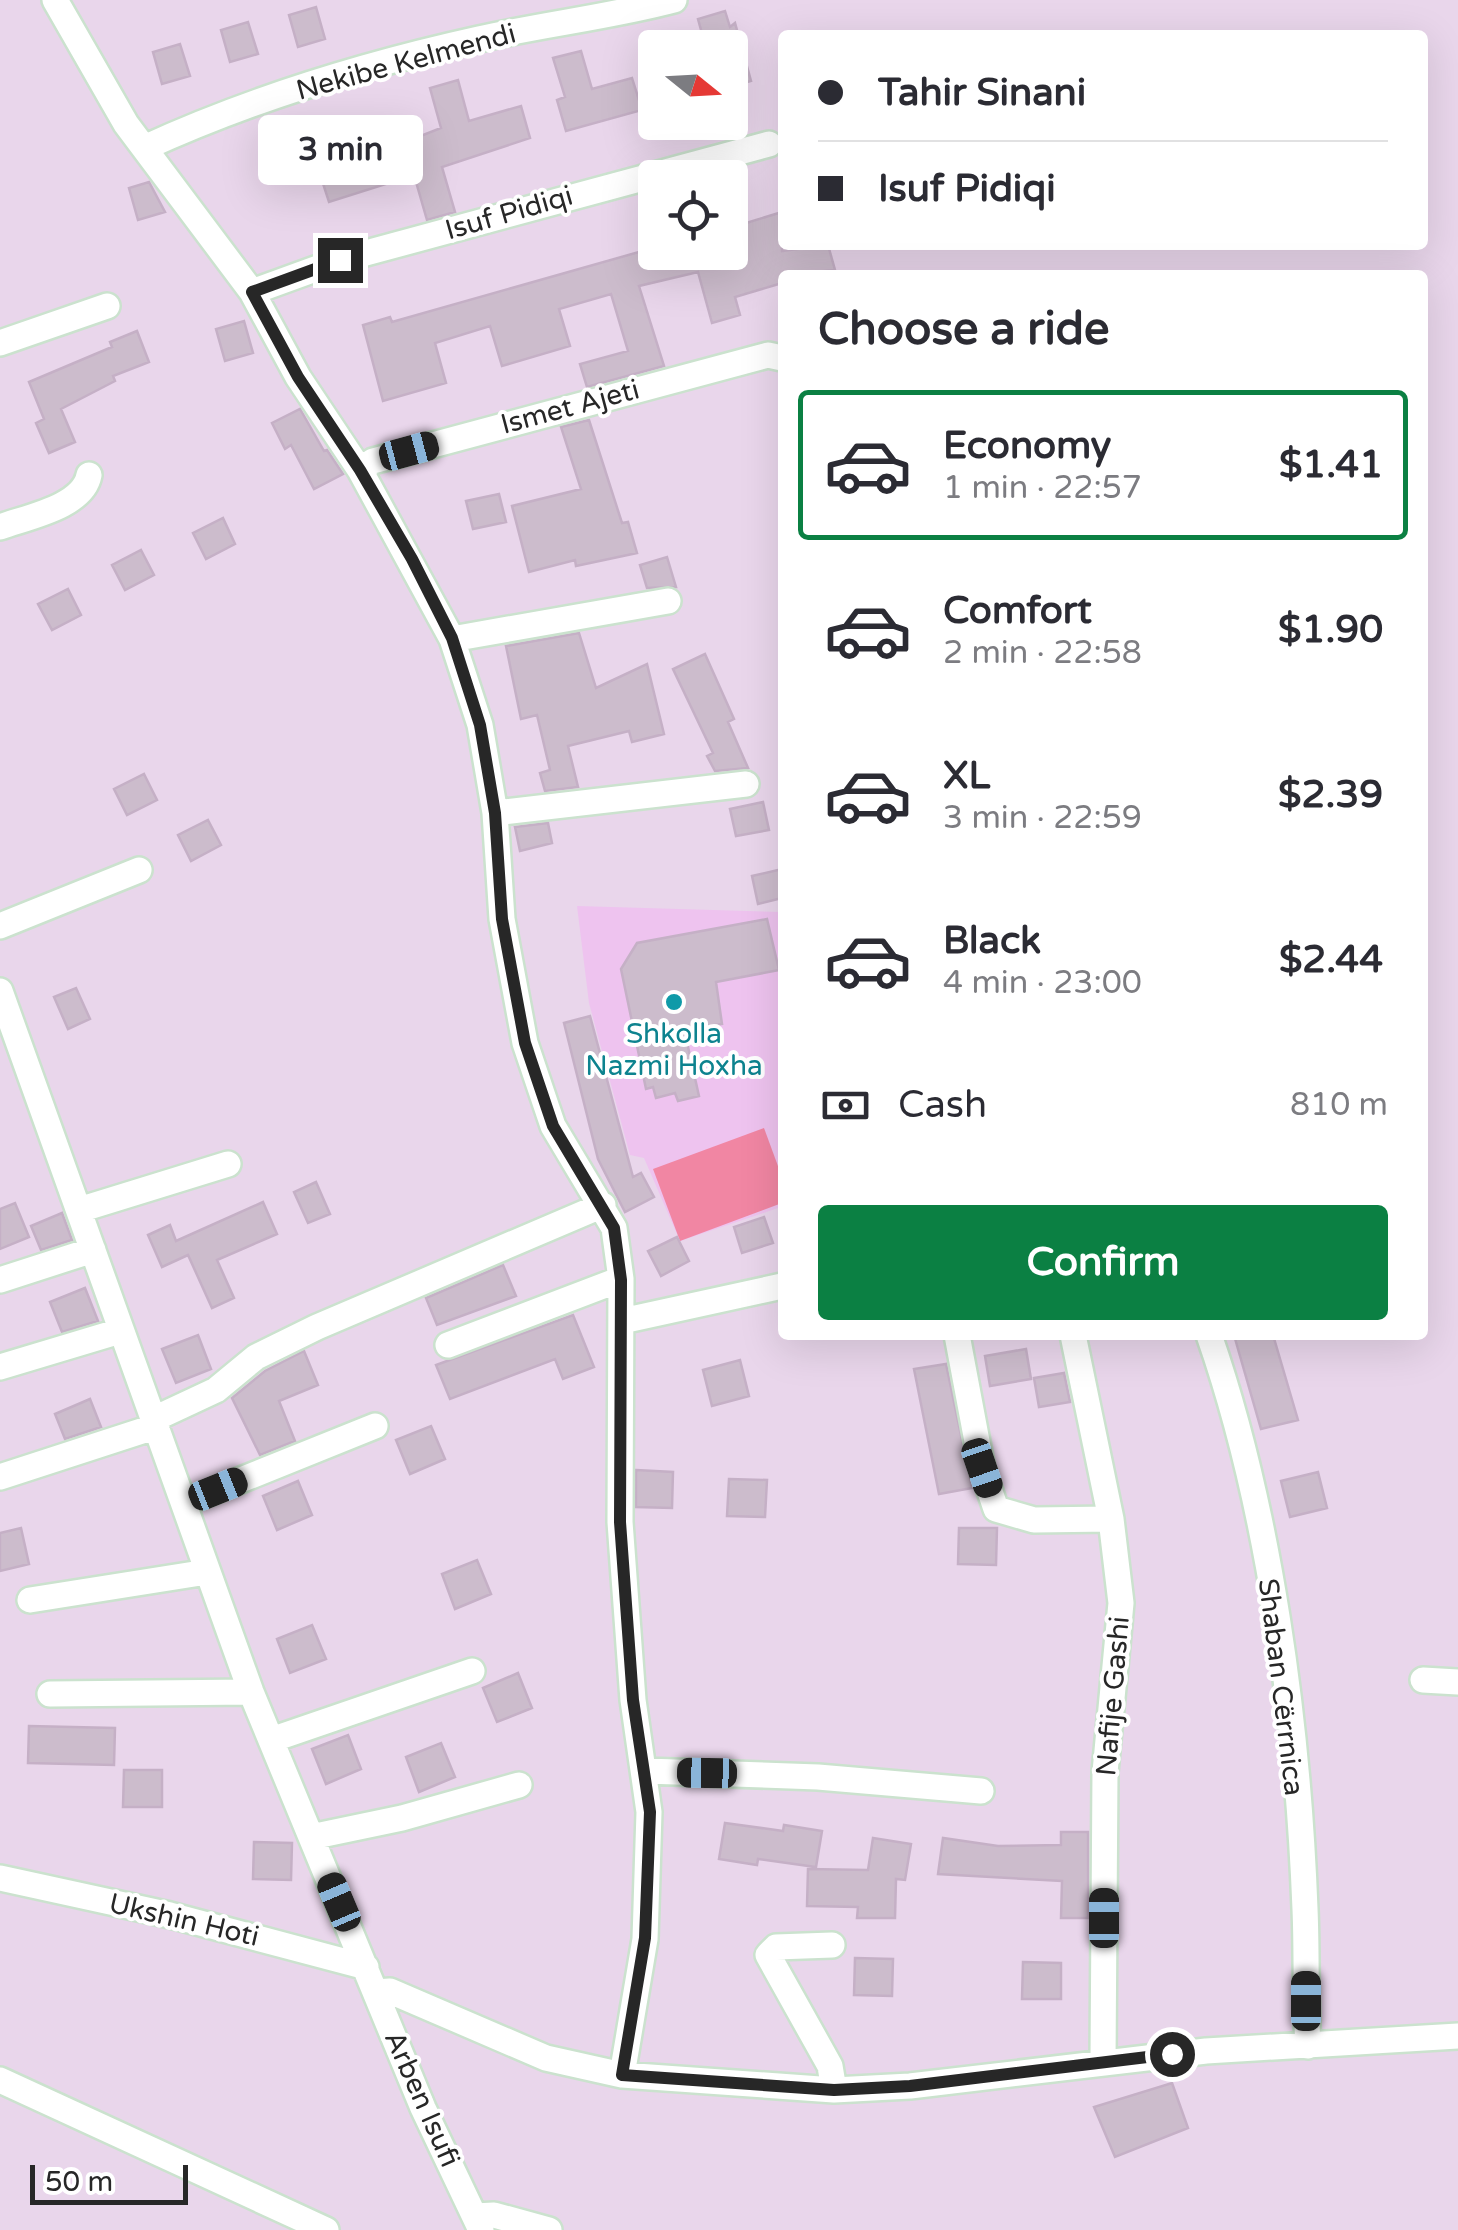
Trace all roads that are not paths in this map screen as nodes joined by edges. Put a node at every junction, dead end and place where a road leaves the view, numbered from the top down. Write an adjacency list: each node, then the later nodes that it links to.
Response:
1 (55, 0): 4 (street)
2 (674, 0): 4 (street, Nekibe Kelmendi)
3 (768, 144): 5 (street, Isuf Pidiqi)
4 (144, 148): 5 (street)
5 (252, 292): 9 (street)
6 (107, 306): 7 (street)
7 (0, 343)
8 (778, 357): 9 (street, Ismet Ajeti)
9 (360, 470): 13 (street)
10 (89, 475): 11 (street)
11 (0, 527)
12 (668, 601): 13 (street)
13 (452, 638): 15 (street)
14 (746, 784): 15 (street)
15 (495, 813): 20 (street)
16 (139, 870): 17 (street)
17 (0, 926)
18 (0, 991): 21 (street, Arben Isufi)
19 (228, 1164): 21 (street)
20 (603, 1206): 24 (street); 33 (street)
21 (79, 1210): 22 (street, Arben Isufi)
22 (92, 1250): 23 (street); 27 (street, Arben Isufi)
23 (0, 1280)
24 (621, 1280): 26 (street); 31 (street)
25 (778, 1287): 26 (street)
26 (622, 1322): 46 (street)
27 (120, 1331): 32 (street); 33 (street, Arben Isufi)
28 (958, 1340): 37 (street)
29 (1075, 1340): 37 (street, Nafije Gashi)
30 (1210, 1340): 55 (street, Shaban Cërrnica)
31 (448, 1345)
32 (0, 1368)
33 (155, 1422): 35 (street); 36 (street, Arben Isufi)
34 (375, 1426): 36 (street)
35 (0, 1477)
36 (186, 1502): 38 (street, Arben Isufi)
37 (1111, 1518): 56 (street, Nafije Gashi)
38 (208, 1572): 39 (street); 43 (street, Arben Isufi)
39 (30, 1600)
40 (472, 1671): 45 (street)
41 (1423, 1680): 42 (street)
42 (1458, 1682)
43 (251, 1692): 44 (street); 45 (street, Arben Isufi)
44 (50, 1694)
45 (271, 1740): 49 (street, Arben Isufi)
46 (646, 1771): 48 (street); 57 (street)
47 (519, 1785): 49 (street)
48 (981, 1791)
49 (311, 1836): 52 (street, Arben Isufi)
50 (0, 1878): 52 (street, Ukshin Hoti)
51 (832, 1945): 59 (street)
52 (366, 1966): 53 (street, Arben Isufi)
53 (376, 1992): 57 (street); 60 (street, Arben Isufi)
54 (1458, 2036): 55 (street)
55 (1308, 2046): 56 (street)
56 (1104, 2061): 59 (street)
57 (622, 2075): 59 (street)
58 (0, 2080): 61 (street)
59 (834, 2090)
60 (478, 2223): 62 (street)
61 (326, 2230)
62 (549, 2230)

